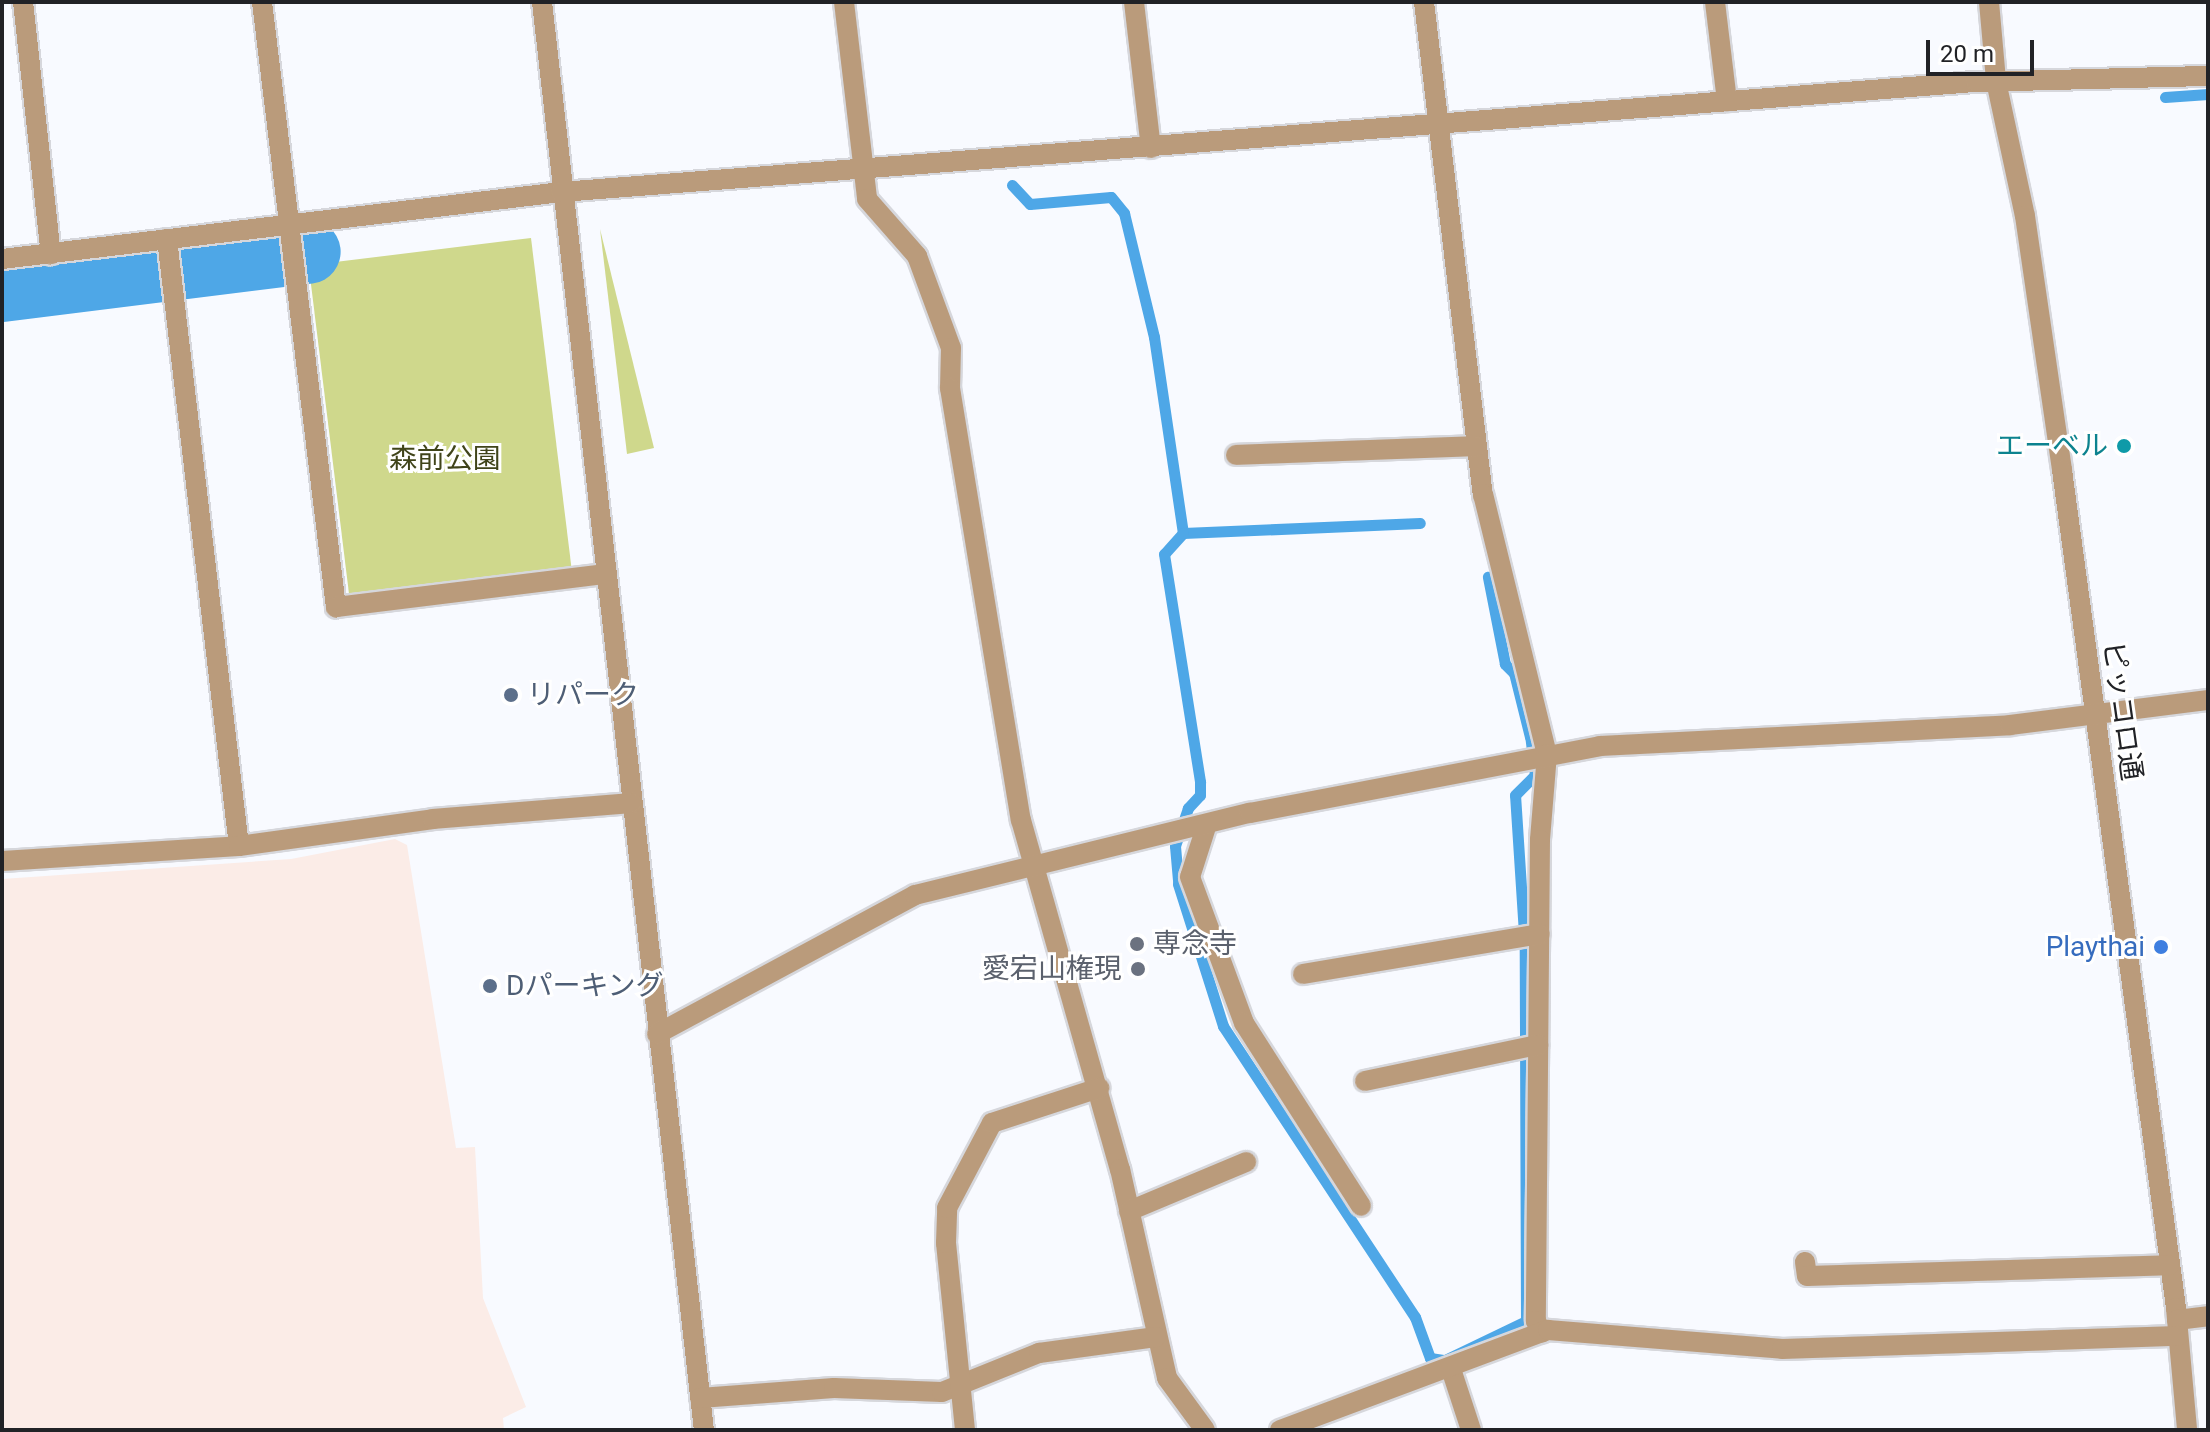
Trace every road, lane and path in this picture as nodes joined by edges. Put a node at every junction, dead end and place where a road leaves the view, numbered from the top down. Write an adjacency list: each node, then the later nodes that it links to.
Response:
1 (23, 2): 18 (street)
2 (262, 2): 16 (street)
3 (542, 2): 15 (street)
4 (844, 2): 14 (street)
5 (1134, 2): 13 (street)
6 (1424, 2): 12 (street)
7 (1715, 2): 11 (street)
8 (1989, 2): 10 (street, ピッコロ通)
9 (2208, 76): 10 (street)
10 (1996, 81): 11 (street); 24 (street, ピッコロ通)
11 (1727, 101): 12 (street)
12 (1440, 131): 13 (street); 20 (street)
13 (1151, 148): 14 (street)
14 (864, 169): 15 (street); 30 (street)
15 (561, 192): 16 (street); 22 (street)
16 (289, 224): 17 (street); 22 (street)
17 (167, 239): 18 (street); 28 (street)
18 (51, 254): 19 (street)
19 (2, 259)
20 (1476, 446): 21 (street); 25 (street)
21 (1236, 455)
22 (604, 574): 26 (street)
23 (2208, 700): 24 (street)
24 (2094, 715): 25 (street); 41 (street, ピッコロ通)
25 (1547, 754): 27 (street); 31 (street)
26 (631, 803): 28 (street); 33 (street)
27 (1206, 827): 30 (street); 38 (street)
28 (239, 846): 29 (street)
29 (2, 861)
30 (1035, 865): 33 (street); 36 (street)
31 (1529, 936): 32 (street); 34 (street)
32 (1303, 974)
33 (657, 1034): 48 (street)
34 (1530, 1047): 35 (street); 44 (street)
35 (1365, 1081)
36 (1099, 1088): 39 (street); 47 (street)
37 (1246, 1162): 39 (street)
38 (1361, 1206)
39 (1129, 1211): 45 (street)
40 (1805, 1262): 41 (street)
41 (2169, 1265): 43 (street, ピッコロ通)
42 (2208, 1316): 43 (street)
43 (2178, 1328): 44 (street); 54 (street, ピッコロ通)
44 (1542, 1333): 46 (street)
45 (1156, 1337): 47 (street); 51 (street)
46 (1451, 1369): 52 (street); 53 (street)
47 (959, 1388): 48 (street); 50 (street)
48 (700, 1398): 49 (street)
49 (704, 1430)
50 (965, 1430)
51 (1205, 1430)
52 (1280, 1430)
53 (1471, 1430)
54 (2187, 1430)

